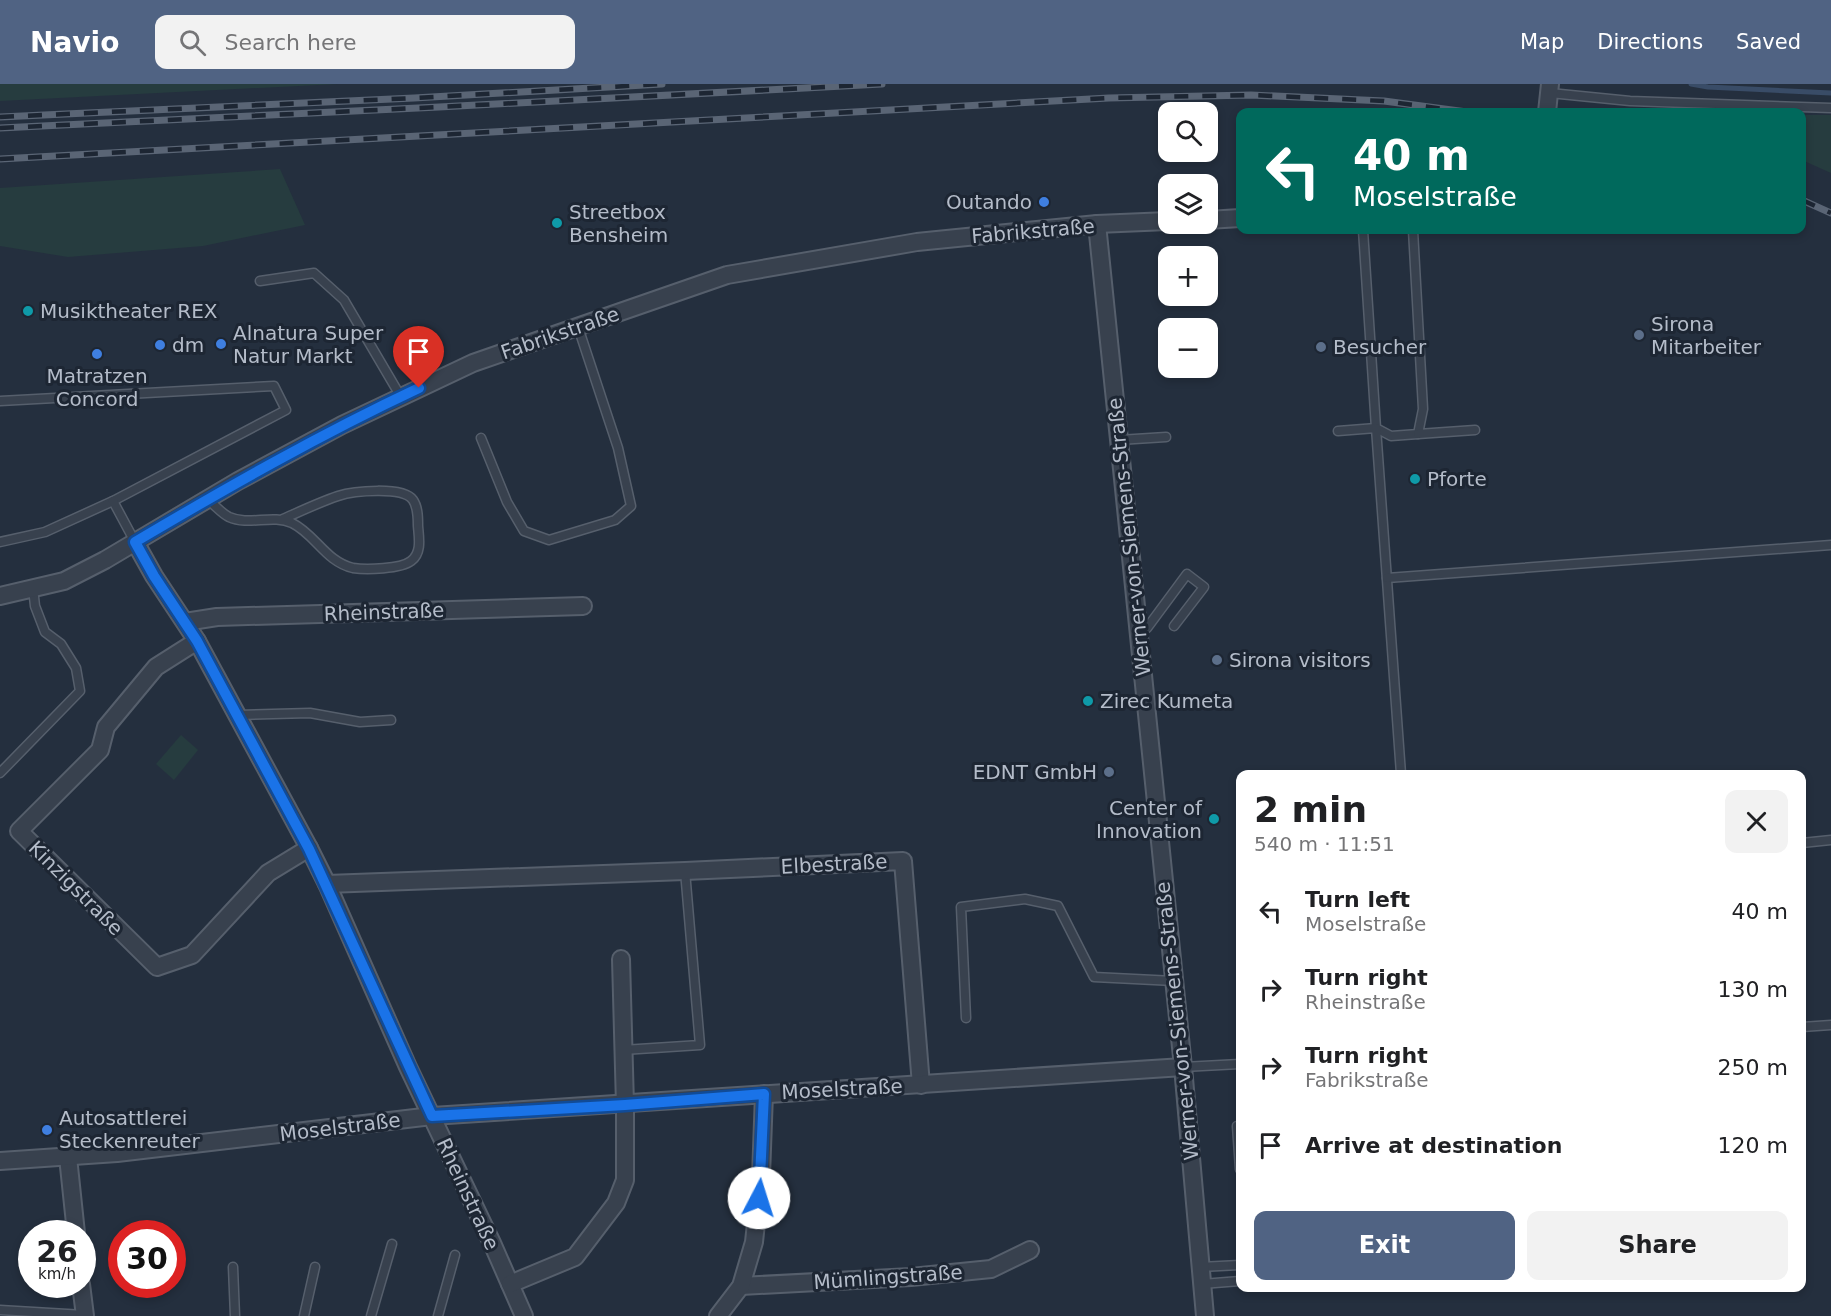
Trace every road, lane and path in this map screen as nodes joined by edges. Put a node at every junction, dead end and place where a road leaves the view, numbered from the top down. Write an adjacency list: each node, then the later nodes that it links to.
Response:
1 (1550, 89): 2 (street); 3 (lane)
2 (1548, 108)
3 (1831, 108)
4 (1236, 218): 5 (street)
5 (1218, 219)
6 (1158, 221): 7 (street, Fabrikstraße)
7 (1097, 224): 11 (street, Fabrikstraße); 20 (street, Werner-von-Siemens-Straße)
8 (1363, 234): 14 (lane)
9 (1413, 234): 17 (lane)
10 (260, 281): 12 (lane)
11 (578, 327): 12 (street, Fabrikstraße); 19 (lane)
12 (401, 397): 21 (street, Fabrikstraße)
13 (0, 401): 22 (lane)
14 (1376, 428): 16 (lane); 17 (lane); 27 (lane)
15 (1475, 430): 17 (lane)
16 (1338, 431)
17 (1418, 434)
18 (1166, 437): 20 (lane)
19 (481, 438)
20 (1119, 440): 45 (street, Werner-von-Siemens-Straße)
21 (208, 500): 23 (lane); 25 (street, Fabrikstraße)
22 (113, 501): 24 (lane); 25 (lane)
23 (284, 519): 23 (lane)
24 (0, 542)
25 (135, 542): 28 (street, Fabrikstraße); 31 (street, Rheinstraße)
26 (1831, 545): 27 (lane)
27 (1387, 578): 37 (lane)
28 (33, 588): 29 (street, Fabrikstraße); 38 (lane)
29 (0, 596)
30 (583, 606): 31 (street, Rheinstraße)
31 (185, 622): 34 (street, Rheinstraße)
32 (1174, 626): 33 (lane)
33 (1147, 628)
34 (197, 641): 35 (street, Rheinstraße); 41 (street, Kinzigstraße)
35 (238, 716): 36 (lane); 41 (street, Rheinstraße)
36 (391, 720)
37 (1401, 770)
38 (0, 773)
39 (1831, 840): 40 (lane)
40 (1806, 843)
41 (309, 849): 43 (street, Rheinstraße)
42 (685, 871): 43 (street, Elbestraße); 49 (lane); 52 (street, Elbestraße)
43 (327, 884): 55 (street, Rheinstraße)
44 (621, 959): 49 (street)
45 (1174, 981): 46 (lane); 51 (street, Werner-von-Siemens-Straße)
46 (966, 1018)
47 (1831, 1025): 48 (lane)
48 (1806, 1027)
49 (623, 1050): 54 (street)
50 (1236, 1064): 51 (lane)
51 (1183, 1067): 52 (street, Moselstraße); 65 (street, Werner-von-Siemens-Straße)
52 (921, 1085): 53 (street, Moselstraße)
53 (764, 1094): 54 (street, Moselstraße); 68 (street)
54 (625, 1105): 55 (street, Moselstraße); 67 (street)
55 (432, 1116): 56 (street, Moselstraße); 67 (street, Rheinstraße)
56 (68, 1157): 57 (street, Moselstraße); 58 (street)
57 (0, 1161)
58 (75, 1220)
59 (392, 1244): 74 (lane)
60 (1030, 1250): 68 (street, Mümlingstraße)
61 (456, 1256): 75 (lane)
62 (1236, 1266): 65 (lane)
63 (232, 1267): 72 (lane)
64 (315, 1267): 73 (lane)
65 (1201, 1275): 66 (lane); 78 (street, Werner-von-Siemens-Straße)
66 (1236, 1280)
67 (510, 1284): 76 (street, Rheinstraße)
68 (741, 1286): 77 (street)
69 (83, 1298): 71 (street)
70 (0, 1310): 71 (lane)
71 (85, 1315)
72 (235, 1316)
73 (304, 1316)
74 (371, 1316)
75 (438, 1316)
76 (524, 1316)
77 (718, 1316)
78 (1205, 1316)

